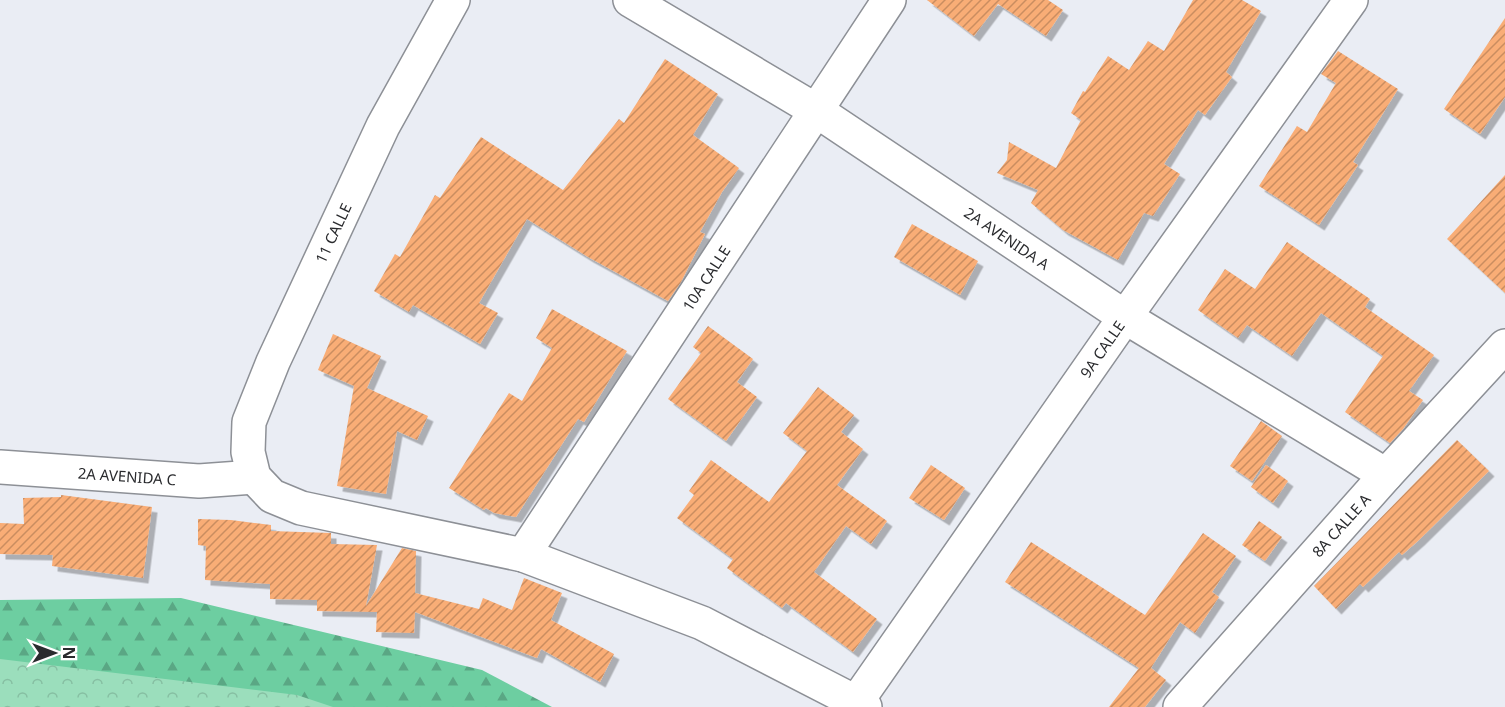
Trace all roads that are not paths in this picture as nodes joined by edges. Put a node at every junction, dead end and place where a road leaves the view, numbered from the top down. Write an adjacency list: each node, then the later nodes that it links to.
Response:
1 (453, 0): 10 (street, 11 CALLE)
2 (630, 0): 5 (street, 2A AVENIDA A)
3 (889, 0): 5 (street, 10A CALLE)
4 (1351, 0): 6 (street, 9A CALLE)
5 (817, 111): 6 (street, 2A AVENIDA A); 11 (street, 10A CALLE)
6 (1125, 316): 9 (street, 2A AVENIDA A); 12 (street, 9A CALLE)
7 (1505, 346): 9 (street, 8A CALLE A)
8 (0, 467): 10 (street, 2A AVENIDA C)
9 (1386, 475): 13 (street, 8A CALLE A)
10 (254, 477): 11 (street)
11 (523, 555): 12 (street)
12 (861, 704)
13 (1180, 707)

